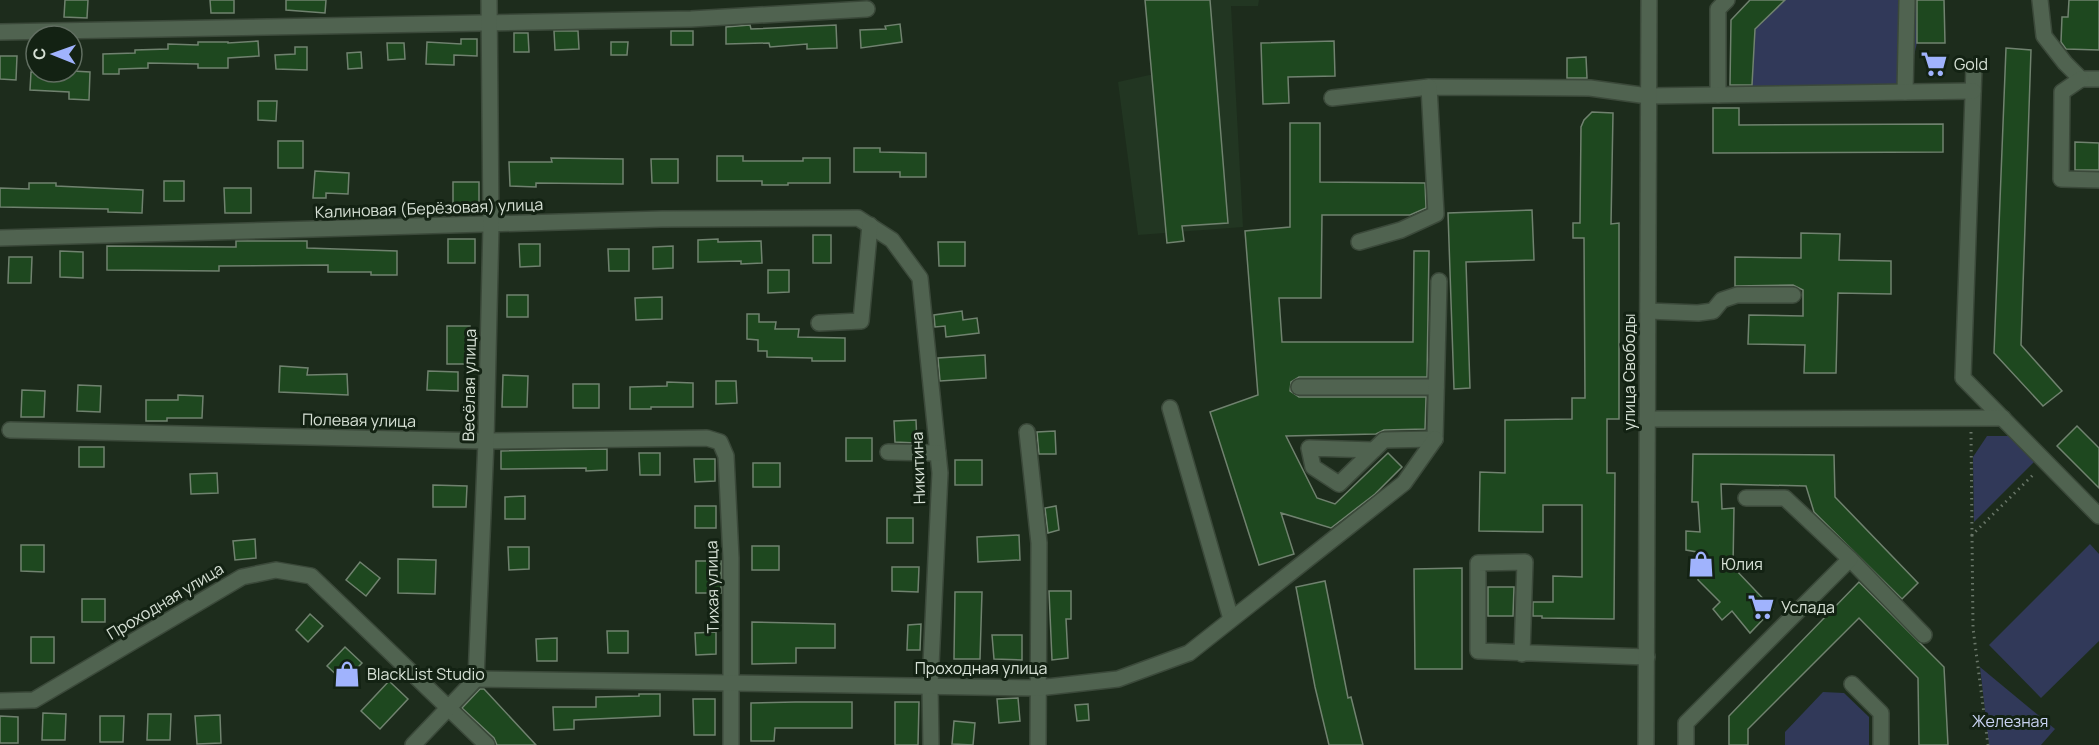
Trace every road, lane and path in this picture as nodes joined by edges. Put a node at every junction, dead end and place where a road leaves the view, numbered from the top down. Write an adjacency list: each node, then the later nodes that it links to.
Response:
1 (489, 0): 7 (street, Весёлая улица)
2 (1650, 0): 16 (street, улица Свободы)
3 (1727, 0): 15 (street)
4 (1908, 0): 14 (street)
5 (2040, 0): 10 (street)
6 (867, 9): 7 (street)
7 (489, 24): 8 (street); 20 (street, Весёлая улица)
8 (0, 32)
9 (1974, 67): 13 (street)
10 (2081, 79): 11 (street); 18 (street)
11 (2099, 79)
12 (1429, 87): 16 (street); 17 (street); 22 (street)
13 (1973, 91): 14 (street); 31 (street)
14 (1905, 92): 15 (street)
15 (1718, 95): 16 (street)
16 (1648, 96): 25 (street, улица Свободы)
17 (1332, 98)
18 (2099, 180)
19 (864, 222): 20 (street, Калиновая (Берёзовая) улица); 26 (street); 40 (street, Никитина)
20 (490, 225): 21 (street, Калиновая (Берёзовая) улица); 37 (street, Весёлая улица)
21 (0, 238)
22 (1359, 242)
23 (1439, 281): 28 (street)
24 (1793, 295): 25 (street)
25 (1647, 311): 32 (street, улица Свободы)
26 (819, 323)
27 (1299, 387): 28 (street)
28 (1436, 387): 36 (street)
29 (1170, 408): 46 (street)
30 (1971, 418): 31 (street); 32 (street); 44 (path)
31 (2003, 418): 43 (street)
32 (1647, 419): 49 (street, улица Свободы)
33 (10, 430): 37 (street, Полевая улица)
34 (1027, 432): 54 (street)
35 (707, 438): 37 (street, Полевая улица); 51 (street, Тихая улица)
36 (1435, 439): 38 (street); 46 (street, Проходная улица)
37 (486, 441): 50 (street, Весёлая улица)
38 (1374, 450)
39 (888, 452): 40 (street)
40 (938, 453): 53 (street, Никитина)
41 (2035, 473): 44 (path)
42 (1746, 498): 45 (street)
43 (2099, 516)
44 (1972, 535): 65 (path)
45 (1850, 559): 47 (street); 63 (street)
46 (1231, 619): 54 (street, Проходная улица)
47 (1924, 635)
48 (1522, 654): 48 (street); 49 (street)
49 (1647, 657): 62 (street, улица Свободы)
50 (476, 679): 51 (street, Проходная улица); 56 (street)
51 (731, 684): 53 (street, Проходная улица); 59 (street, Тихая улица)
52 (1852, 684): 64 (street)
53 (930, 686): 54 (street, Проходная улица); 60 (street, Никитина)
54 (1038, 688): 61 (street)
55 (0, 701): 56 (street, Проходная улица)
56 (448, 707): 57 (street); 58 (street, Проходная улица)
57 (413, 745)
58 (487, 745)
59 (731, 745)
60 (931, 745)
61 (1038, 745)
62 (1646, 745)
63 (1686, 745)
64 (1881, 745)
65 (1988, 745)

